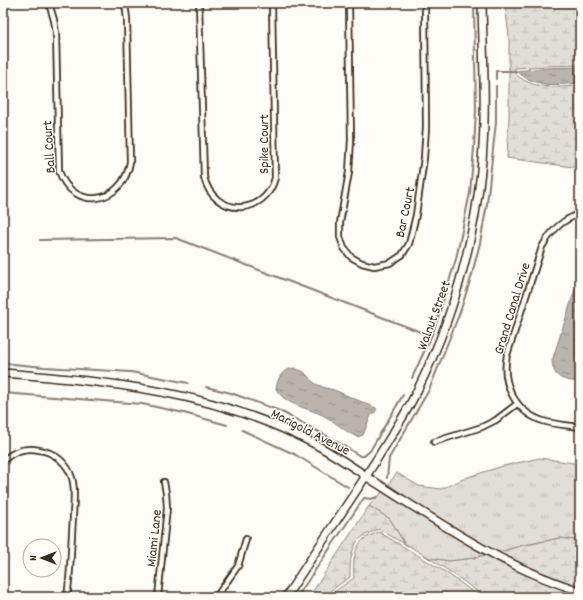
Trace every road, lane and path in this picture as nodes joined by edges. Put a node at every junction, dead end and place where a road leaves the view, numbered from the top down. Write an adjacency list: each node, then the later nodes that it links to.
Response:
1 (49, 3): 2 (street, Ball Court)
2 (125, 3)
3 (199, 3): 4 (street, Spike Court)
4 (272, 3)
5 (349, 3): 6 (street, Bar Court)
6 (425, 3)
7 (482, 3): 14 (street, Walnut Street)
8 (580, 214): 10 (street, Grand Canal Drive)
9 (3, 373): 14 (street, Marigold Avenue)
10 (517, 404): 11 (street, Grand Canal Drive); 12 (street)
11 (580, 427)
12 (434, 442)
13 (3, 461): 18 (street)
14 (366, 476): 17 (street, Marigold Avenue); 21 (street, Walnut Street)
15 (164, 482): 19 (street, Miami Lane)
16 (246, 539): 20 (street)
17 (580, 592)
18 (67, 597)
19 (158, 597)
20 (216, 597)
21 (286, 597)

